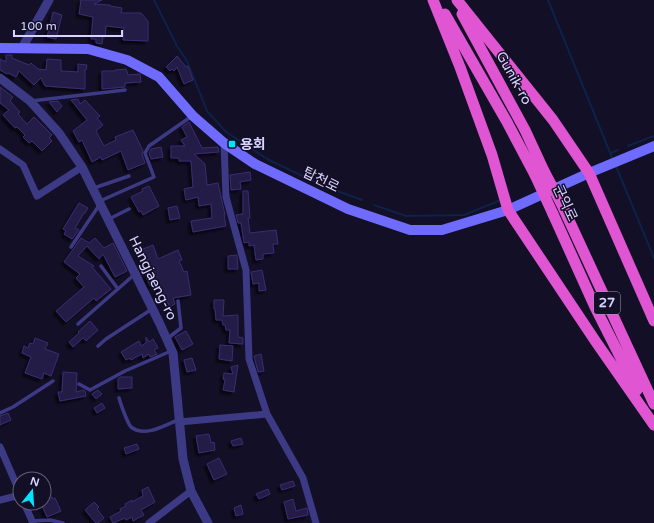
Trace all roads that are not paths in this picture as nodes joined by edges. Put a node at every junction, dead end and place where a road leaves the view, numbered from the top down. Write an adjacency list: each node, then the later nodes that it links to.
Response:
1 (49, 0): 7 (street)
2 (433, 0): 22 (highway)
3 (437, 0): 16 (highway, 군익로)
4 (454, 0): 16 (highway, Gunik-ro / 27)
5 (458, 0): 17 (highway)
6 (0, 48): 7 (main road, 탑천로)
7 (22, 48): 11 (main road, 탑천로)
8 (0, 78): 10 (street, Hangjaeng-ro)
9 (125, 90): 10 (lane)
10 (30, 101): 15 (street, Hangjaeng-ro)
11 (193, 116): 12 (main road, 탑천로); 20 (lane)
12 (224, 143): 22 (main road, 탑천로); 40 (street)
13 (654, 146): 17 (main road, 탑천로)
14 (0, 149): 15 (street)
15 (82, 167): 19 (street, Hangjaeng-ro)
16 (540, 173): 38 (highway, 군익로 / 27, bridge); 42 (highway, 군익로, bridge)
17 (589, 173): 22 (main road, 탑천로); 30 (highway)
18 (129, 176): 19 (lane)
19 (93, 188): 20 (street, Hangjaeng-ro)
20 (100, 202): 23 (street, Hangjaeng-ro); 24 (lane)
21 (129, 210): 23 (lane)
22 (508, 210): 42 (highway)
23 (109, 219): 26 (street, Hangjaeng-ro)
24 (71, 247)
25 (101, 266): 27 (lane)
26 (136, 273): 27 (lane); 29 (street, Hangjaeng-ro)
27 (118, 289): 31 (lane)
28 (178, 301): 32 (lane)
29 (153, 309): 32 (street, Hangjaeng-ro); 33 (lane)
30 (654, 321)
31 (78, 324)
32 (167, 339): 34 (street, Hangjaeng-ro)
33 (98, 346)
34 (172, 350): 36 (lane); 41 (street, Hangjaeng-ro)
35 (53, 381): 39 (lane)
36 (79, 384)
37 (119, 398): 41 (lane)
38 (654, 404)
39 (0, 413)
40 (267, 414): 41 (street); 53 (street)
41 (179, 421): 45 (street, Hangjaeng-ro)
42 (654, 425)
43 (0, 447): 44 (street)
44 (12, 475)
45 (191, 491): 51 (street); 52 (street, Hangjaeng-ro)
46 (12, 496): 47 (street)
47 (0, 500)
48 (28, 511): 49 (street)
49 (33, 522): 50 (lane)
50 (63, 523)
51 (149, 523)
52 (208, 523)
53 (316, 523)

